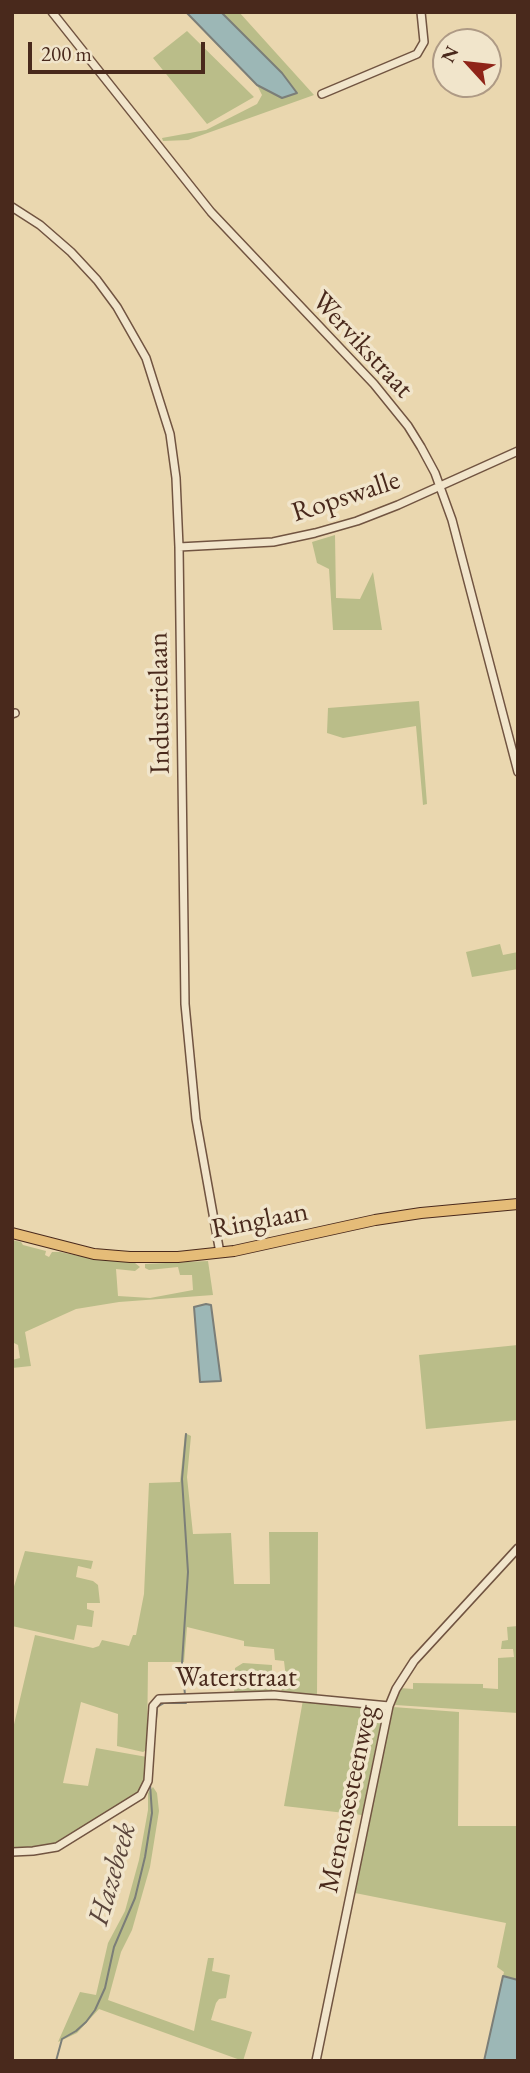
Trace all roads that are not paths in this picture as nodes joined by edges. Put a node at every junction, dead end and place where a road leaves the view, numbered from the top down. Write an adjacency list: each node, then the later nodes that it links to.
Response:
1 (52, 12): 6 (street, Wervikstraat)
2 (421, 12): 3 (street)
3 (322, 94)
4 (12, 206): 7 (street, Industrielaan)
5 (518, 452): 6 (street, Ropswalle)
6 (440, 486): 7 (street, Ropswalle); 8 (street, Wervikstraat)
7 (179, 547): 11 (street, Industrielaan)
8 (518, 772)
9 (518, 1204): 11 (main road, Ringlaan)
10 (12, 1233): 11 (main road, Ringlaan)
11 (220, 1253)
12 (518, 1548): 13 (street, Menensesteenweg)
13 (389, 1706): 14 (street, Waterstraat); 15 (street, Menensesteenweg)
14 (12, 1852)
15 (317, 2061)

